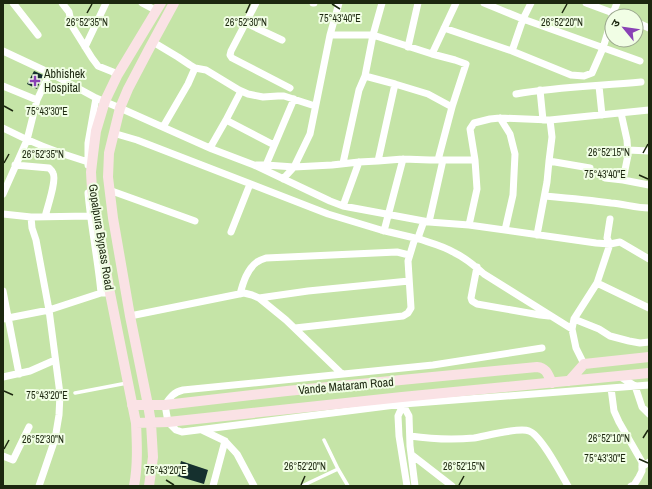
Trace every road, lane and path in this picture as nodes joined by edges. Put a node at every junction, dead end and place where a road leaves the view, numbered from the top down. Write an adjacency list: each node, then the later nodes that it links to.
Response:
1 (13, 3): 19 (street)
2 (62, 3): 25 (street)
3 (106, 3): 25 (street)
4 (142, 3): 14 (street)
5 (174, 3): 23 (main road, Gopalpura Bypass Road)
6 (256, 3): 17 (street)
7 (339, 3): 20 (street)
8 (382, 3): 21 (street)
9 (418, 3): 26 (street)
10 (456, 3): 18 (street)
11 (484, 3): 16 (street)
12 (531, 3): 16 (street)
13 (586, 3): 15 (street)
14 (159, 7): 34 (main road, Gopalpura Bypass Road)
15 (604, 11)
16 (524, 19): 27 (street); 29 (street)
17 (246, 23): 22 (street); 40 (street)
18 (444, 28): 29 (street); 30 (street)
19 (38, 35)
20 (330, 35): 21 (street); 47 (street)
21 (373, 35): 26 (street); 35 (street)
22 (282, 40)
23 (152, 42): 32 (street); 49 (main road, Gopalpura Bypass Road)
24 (604, 45): 27 (street)
25 (85, 47): 34 (street)
26 (408, 47): 30 (street)
27 (603, 48): 29 (street); 31 (street)
28 (3, 51): 33 (street)
29 (512, 51)
30 (432, 54): 48 (street)
31 (640, 61)
32 (195, 68): 42 (street); 56 (street)
33 (50, 72): 44 (street); 46 (street)
34 (117, 76): 44 (main road, Gopalpura Bypass Road)
35 (364, 76): 37 (street); 71 (street)
36 (640, 82): 39 (street)
37 (395, 84): 48 (street); 70 (street)
38 (3, 86): 46 (street)
39 (599, 86): 41 (street); 52 (street)
40 (290, 88)
41 (540, 90): 43 (street); 55 (street)
42 (241, 91): 45 (street); 54 (street)
43 (516, 94)
44 (101, 99): 49 (street); 68 (street); 108 (main road, Gopalpura Bypass Road)
45 (294, 99): 47 (street); 60 (street)
46 (37, 100): 59 (street)
47 (315, 106): 75 (street)
48 (452, 107): 65 (street)
49 (120, 108): 56 (street); 58 (main road, Gopalpura Bypass Road)
50 (649, 110): 51 (street)
51 (621, 113): 52 (street); 62 (street)
52 (602, 115): 55 (street)
53 (500, 118): 55 (street); 66 (street); 96 (street)
54 (226, 120): 60 (street); 61 (street)
55 (546, 120): 67 (street)
56 (163, 127): 61 (street)
57 (3, 128): 59 (street)
58 (113, 133): 80 (street); 82 (main road, Gopalpura Bypass Road)
59 (27, 140): 68 (street); 72 (street)
60 (274, 145): 73 (street)
61 (210, 148): 74 (street)
62 (628, 150): 63 (street); 79 (street)
63 (649, 151)
64 (403, 159): 65 (street); 70 (street); 88 (street)
65 (441, 160): 66 (street); 94 (street)
66 (475, 160): 95 (street)
67 (548, 161): 76 (street); 84 (street)
68 (88, 162): 89 (street)
69 (359, 162): 70 (street); 71 (street); 85 (street)
70 (378, 162)
71 (343, 163): 75 (street)
72 (15, 165): 83 (street); 90 (street)
73 (266, 165): 74 (street); 75 (street)
74 (254, 166): 78 (street)
75 (294, 167): 78 (street)
76 (590, 168)
77 (605, 178): 79 (street)
78 (283, 179): 85 (street)
79 (623, 180): 81 (street)
80 (250, 184): 97 (street); 98 (street)
81 (649, 185)
82 (109, 190): 93 (street); 113 (main road, Gopalpura Bypass Road)
83 (3, 194)
84 (545, 196): 86 (street); 99 (street)
85 (343, 206): 88 (street)
86 (649, 208)
87 (3, 214): 91 (street)
88 (388, 214): 94 (street); 97 (street)
89 (90, 216): 90 (street); 108 (street)
90 (45, 217): 91 (street)
91 (31, 218): 112 (street)
92 (610, 219): 101 (street)
93 (195, 221)
94 (426, 221): 95 (street); 100 (street)
95 (469, 225): 96 (street)
96 (505, 230): 99 (street)
97 (384, 231): 100 (street)
98 (231, 232)
99 (537, 235): 101 (street)
100 (417, 238): 102 (street); 104 (street)
101 (610, 244): 103 (street); 106 (street)
102 (409, 255): 105 (street); 109 (street)
103 (649, 257)
104 (477, 267): 114 (street); 114 (street)
105 (409, 281): 110 (street); 117 (street)
106 (597, 282): 111 (street); 116 (street)
107 (3, 291): 115 (street)
108 (106, 293): 112 (street); 130 (main road, Gopalpura Bypass Road)
109 (240, 294): 110 (street); 113 (street)
110 (259, 298): 117 (street)
111 (649, 308)
112 (48, 310): 115 (street); 122 (street)
113 (130, 316): 139 (main road, Gopalpura Bypass Road)
114 (552, 316): 118 (street)
115 (6, 318): 125 (street)
116 (574, 319): 118 (street); 119 (street)
117 (295, 328): 126 (street)
118 (572, 329): 123 (street)
119 (649, 342)
120 (542, 348): 126 (street)
121 (649, 357): 123 (main road)
122 (55, 360): 125 (street); 156 (street)
123 (584, 364): 129 (main road)
124 (649, 373): 127 (main road, Vande Mataram Road)
125 (19, 374): 128 (street)
126 (342, 374): 137 (street)
127 (619, 376): 129 (main road, Vande Mataram Road); 132 (street)
128 (3, 377)
129 (569, 381): 131 (main road, Vande Mataram Road)
130 (128, 383): 135 (lane); 138 (main road, Gopalpura Bypass Road)
131 (552, 383): 136 (main road, Vande Mataram Road); 137 (main road, Vande Mataram Road)
132 (635, 386): 133 (street); 134 (street); 140 (street)
133 (647, 386)
134 (611, 388): 136 (street); 154 (street)
135 (75, 393)
136 (403, 402): 141 (main road, Vande Mataram Road); 145 (street); 146 (street); 163 (street)
137 (165, 404): 139 (main road, Vande Mataram Road); 141 (street)
138 (132, 405): 139 (main road, Vande Mataram Road); 142 (main road, Gopalpura Bypass Road)
139 (148, 405): 143 (main road, Gopalpura Bypass Road)
140 (649, 414)
141 (168, 422): 143 (main road, Vande Mataram Road); 145 (street)
142 (136, 423): 143 (main road, Vande Mataram Road); 149 (main road, Gopalpura Bypass Road)
143 (151, 423): 150 (main road, Gopalpura Bypass Road)
144 (29, 427): 152 (street)
145 (201, 430): 148 (street)
146 (410, 436): 151 (street); 166 (street)
147 (324, 440): 155 (lane)
148 (225, 441): 159 (street); 160 (street)
149 (137, 450): 150 (main road); 157 (main road, Gopalpura Bypass Road)
150 (152, 452): 158 (main road, Gopalpura Bypass Road)
151 (412, 455): 164 (street); 165 (street)
152 (3, 456)
153 (649, 462): 154 (street)
154 (642, 467): 167 (street)
155 (338, 469): 161 (lane); 162 (lane)
156 (39, 486)
157 (134, 486)
158 (149, 486)
159 (214, 486)
160 (254, 486)
161 (302, 486)
162 (348, 486)
163 (407, 486)
164 (415, 486)
165 (452, 486)
166 (568, 486)
167 (631, 486)

